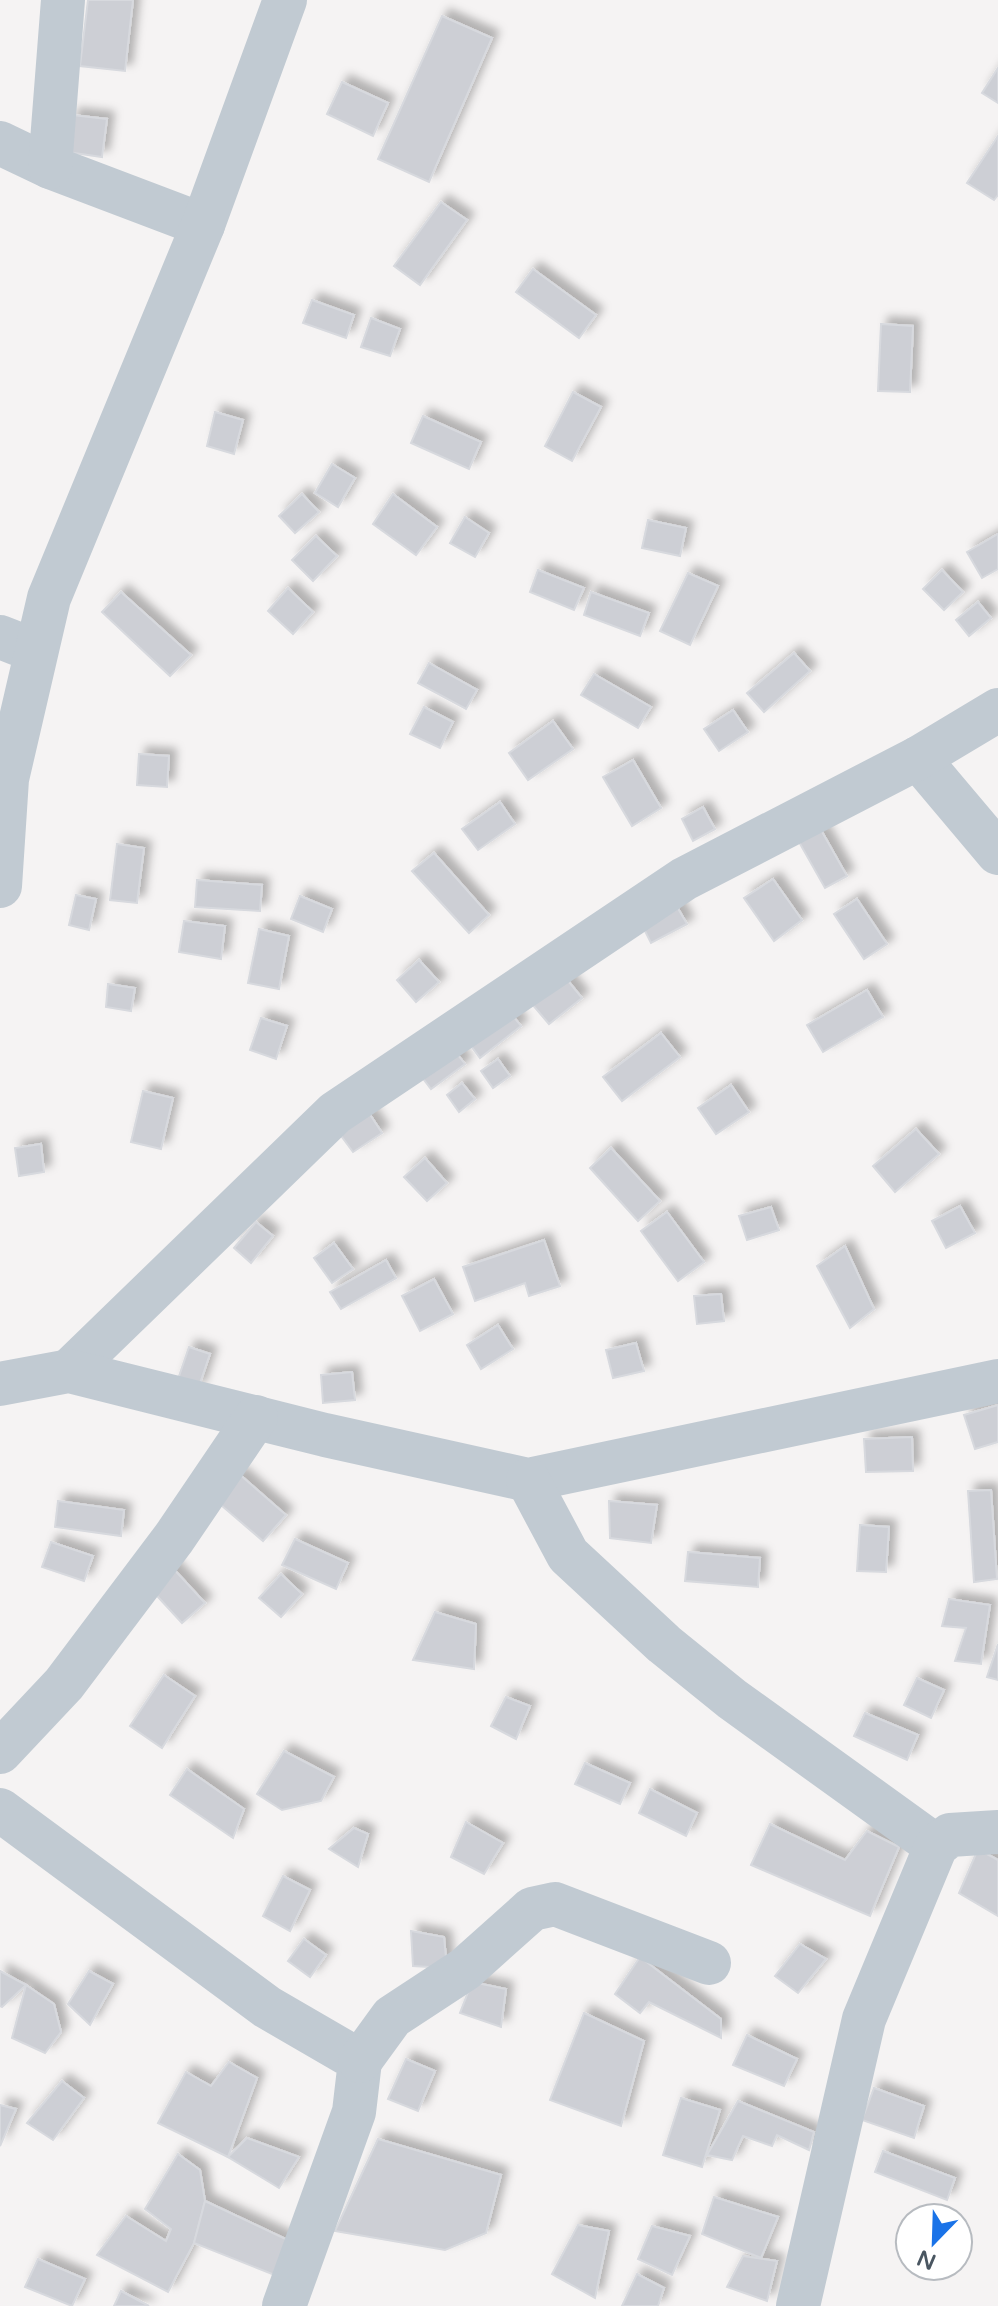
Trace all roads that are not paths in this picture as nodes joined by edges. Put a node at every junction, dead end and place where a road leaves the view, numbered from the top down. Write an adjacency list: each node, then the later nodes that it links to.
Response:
1 (63, 0): 4 (street)
2 (285, 0): 5 (street)
3 (0, 143): 4 (street)
4 (50, 167): 5 (street)
5 (203, 225): 6 (street)
6 (18, 644): 10 (street)
7 (998, 710): 8 (street)
8 (918, 758): 9 (street); 11 (street)
9 (998, 853)
10 (0, 886)
11 (69, 1371): 13 (street); 14 (street)
12 (998, 1381): 15 (street)
13 (0, 1384)
14 (256, 1417): 15 (street); 16 (street)
15 (528, 1480): 19 (street)
16 (0, 1752)
17 (0, 1810): 21 (street)
18 (998, 1832): 19 (street)
19 (936, 1846): 23 (street)
20 (709, 1963): 21 (street)
21 (360, 2061): 22 (street)
22 (284, 2306)
23 (798, 2306)

